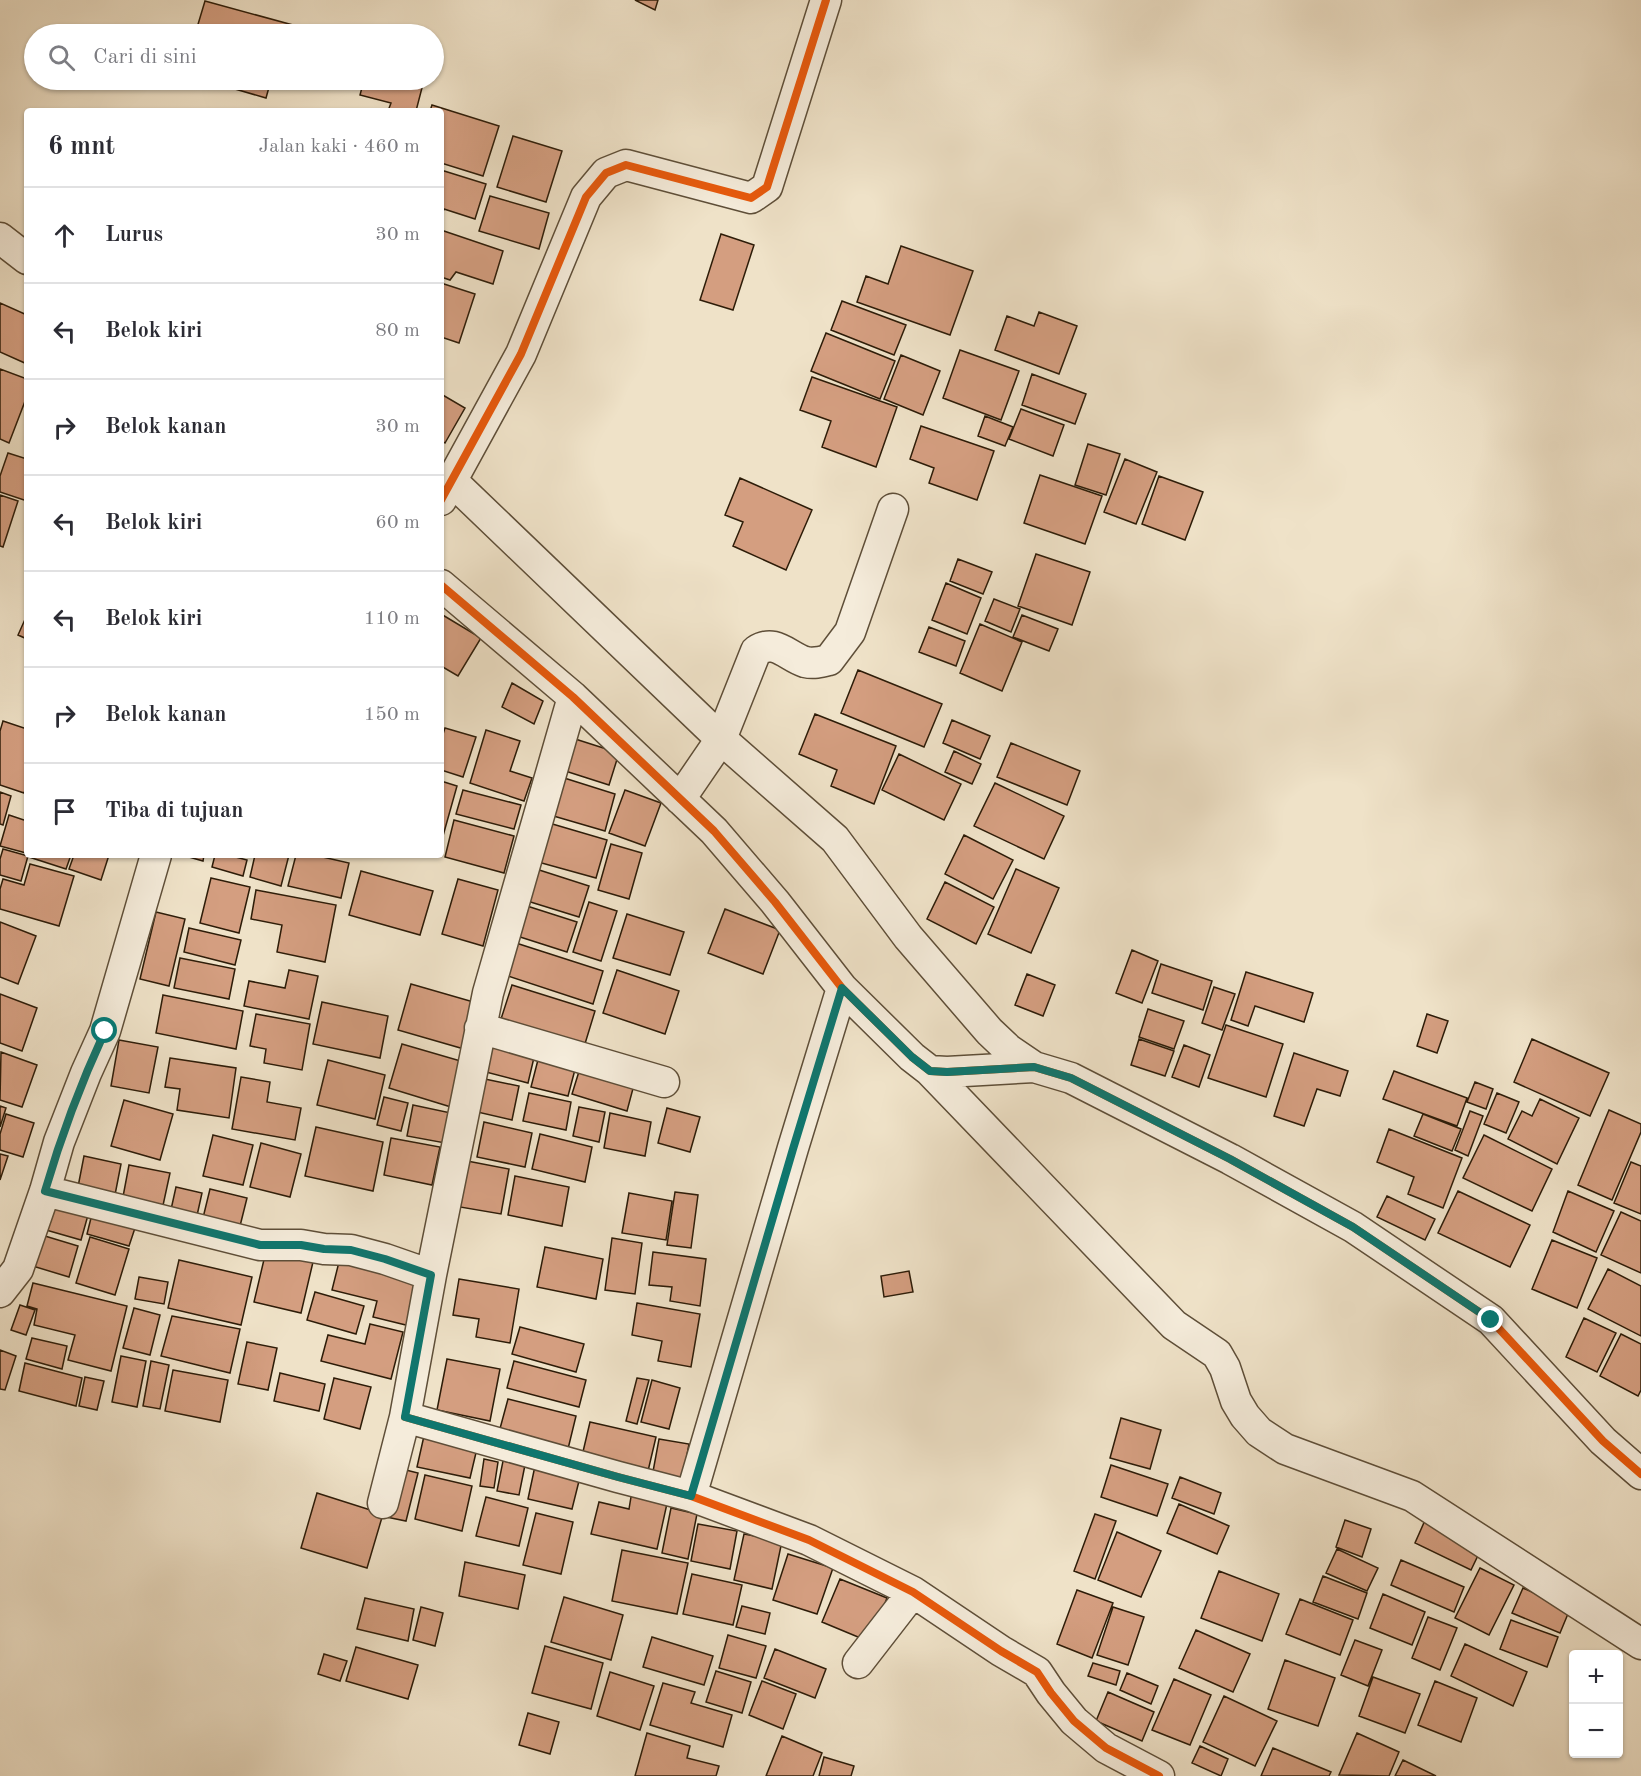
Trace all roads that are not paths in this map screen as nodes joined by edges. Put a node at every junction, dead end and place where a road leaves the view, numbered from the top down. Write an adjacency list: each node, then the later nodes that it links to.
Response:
1 (826, 0): 4 (street)
2 (0, 238): 3 (street)
3 (24, 257)
4 (446, 491): 8 (street)
5 (893, 509): 8 (street)
6 (444, 588): 7 (street)
7 (573, 697): 9 (street); 12 (street)
8 (718, 744): 9 (street); 13 (street)
9 (684, 792): 11 (street)
10 (155, 858): 16 (street)
11 (842, 988): 14 (street); 21 (street)
12 (480, 1028): 15 (street); 17 (street)
13 (1034, 1067): 14 (street); 20 (street)
14 (939, 1072): 24 (street)
15 (664, 1082)
16 (45, 1191): 17 (street); 18 (street)
17 (431, 1275): 19 (street)
18 (0, 1292)
19 (405, 1417): 21 (street); 22 (street)
20 (1641, 1474)
21 (691, 1496): 23 (street)
22 (383, 1503)
23 (914, 1592): 25 (street); 26 (street)
24 (1641, 1644)
25 (858, 1663)
26 (1160, 1776)

